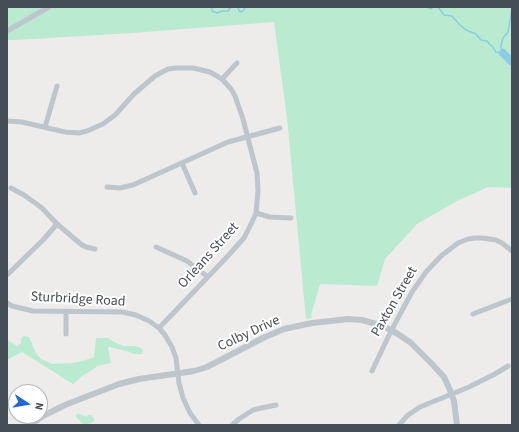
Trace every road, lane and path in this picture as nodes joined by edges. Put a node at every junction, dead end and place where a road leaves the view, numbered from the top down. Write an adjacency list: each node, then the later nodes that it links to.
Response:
1 (49, 7): 2 (street)
2 (7, 30)
3 (237, 64): 4 (street)
4 (222, 79): 7 (street, Orleans Street); 9 (street, Orleans Street)
5 (57, 86): 7 (street)
6 (7, 121): 7 (street, Orleans Street)
7 (45, 127)
8 (280, 128): 9 (street)
9 (248, 137): 10 (street); 14 (street, Orleans Street)
10 (182, 163): 12 (street); 13 (street)
11 (11, 188): 16 (street)
12 (107, 188)
13 (195, 193)
14 (256, 213): 15 (street); 21 (street, Orleans Street)
15 (291, 218)
16 (57, 224): 18 (street); 20 (street)
17 (156, 248): 21 (street)
18 (95, 249)
19 (512, 251): 27 (street, Paxton Street)
20 (7, 275)
21 (208, 277): 26 (street, Orleans Street)
22 (512, 299): 25 (street)
23 (7, 303): 24 (street, Sturbridge Road)
24 (66, 312): 26 (street, Sturbridge Road); 28 (street)
25 (473, 314)
26 (159, 328): 31 (street, Sturbridge Road)
27 (391, 331): 30 (street, Paxton Street); 31 (street, Colby Drive); 32 (street, Colby Drive)
28 (66, 334)
29 (508, 366): 32 (street)
30 (372, 371)
31 (178, 374): 34 (street, Colby Drive); 35 (street, Sturbridge Road)
32 (452, 395): 37 (street); 38 (street, Colby Drive)
33 (276, 405): 36 (street)
34 (48, 414)
35 (199, 425)
36 (232, 425)
37 (399, 425)
38 (457, 425)

